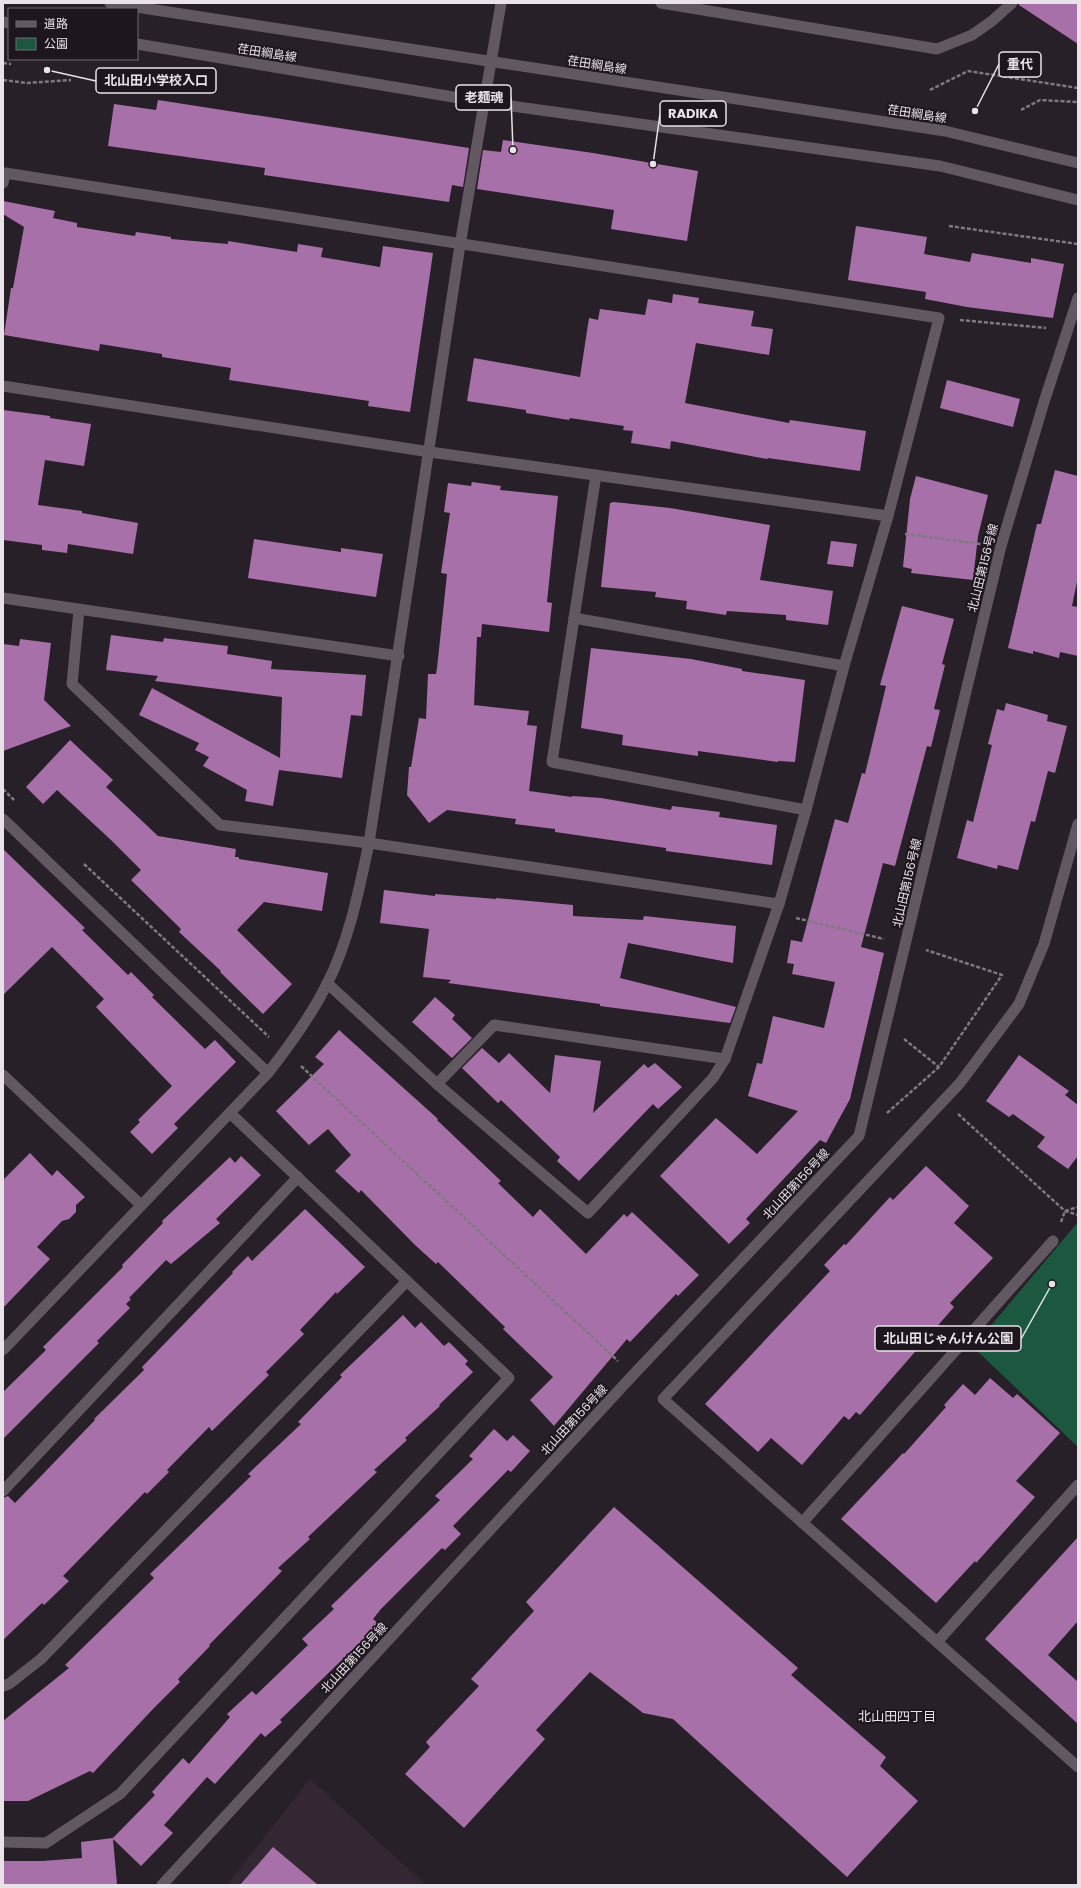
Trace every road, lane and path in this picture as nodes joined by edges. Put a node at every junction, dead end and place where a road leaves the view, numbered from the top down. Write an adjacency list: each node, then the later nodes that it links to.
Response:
1 (110, 3): 6 (street, 荏田綱島線)
2 (501, 3): 6 (street)
3 (661, 3): 4 (street)
4 (1012, 3)
5 (138, 44): 13 (street, 荏田綱島線)
6 (490, 62): 13 (street); 16 (street, 荏田綱島線)
7 (3, 63): 8 (path)
8 (11, 64)
9 (3, 80): 10 (path)
10 (71, 80)
11 (1078, 88): 12 (path)
12 (930, 90)
13 (483, 102): 18 (street, 荏田綱島線); 21 (street)
14 (1078, 102): 15 (path)
15 (1021, 110)
16 (1078, 163)
17 (3, 183): 21 (street)
18 (1078, 200)
19 (949, 226): 20 (path)
20 (1078, 244)
21 (460, 245): 23 (street); 26 (street)
22 (1078, 298): 30 (street, 北山田第156号線)
23 (939, 318): 24 (path); 28 (street)
24 (1052, 328)
25 (3, 386): 26 (street)
26 (430, 452): 27 (street); 34 (street)
27 (596, 475): 28 (street); 33 (street)
28 (888, 516): 29 (street)
29 (883, 532): 30 (path); 35 (street)
30 (1001, 546): 44 (street, 北山田第156号線)
31 (3, 598): 32 (street)
32 (79, 610): 34 (street); 41 (street)
33 (574, 618): 35 (street); 38 (street)
34 (399, 656): 41 (street)
35 (844, 666): 38 (street)
36 (3, 789): 37 (path)
37 (20, 805)
38 (806, 810): 43 (street)
39 (3, 818): 50 (street)
40 (1078, 824): 67 (street)
41 (369, 843): 43 (street); 45 (street)
42 (83, 864): 47 (path)
43 (777, 909): 44 (path); 48 (street)
44 (906, 944): 46 (street, 北山田第156号線); 49 (path)
45 (327, 983): 47 (street); 52 (street)
46 (886, 1026): 49 (path); 55 (street, 北山田第156号線)
47 (285, 1051): 50 (street); 64 (path)
48 (725, 1059): 52 (street); 52 (street)
49 (939, 1067): 55 (path)
50 (268, 1073): 54 (street)
51 (3, 1075): 57 (street)
52 (436, 1084)
53 (962, 1110): 59 (path)
54 (230, 1113): 56 (street); 57 (street)
55 (859, 1136): 64 (street, 北山田第156号線)
56 (298, 1177): 62 (street); 66 (street)
57 (141, 1205): 63 (street)
58 (1078, 1207): 59 (path)
59 (1065, 1211): 60 (path)
60 (1078, 1215)
61 (1053, 1241): 67 (street)
62 (407, 1281): 69 (street); 71 (street)
63 (3, 1350)
64 (633, 1375): 72 (street, 北山田第156号線)
65 (1078, 1485): 68 (street)
66 (3, 1491)
67 (802, 1523): 68 (street)
68 (937, 1642): 70 (street)
69 (3, 1686)
70 (1078, 1768)
71 (3, 1842)
72 (162, 1885)

